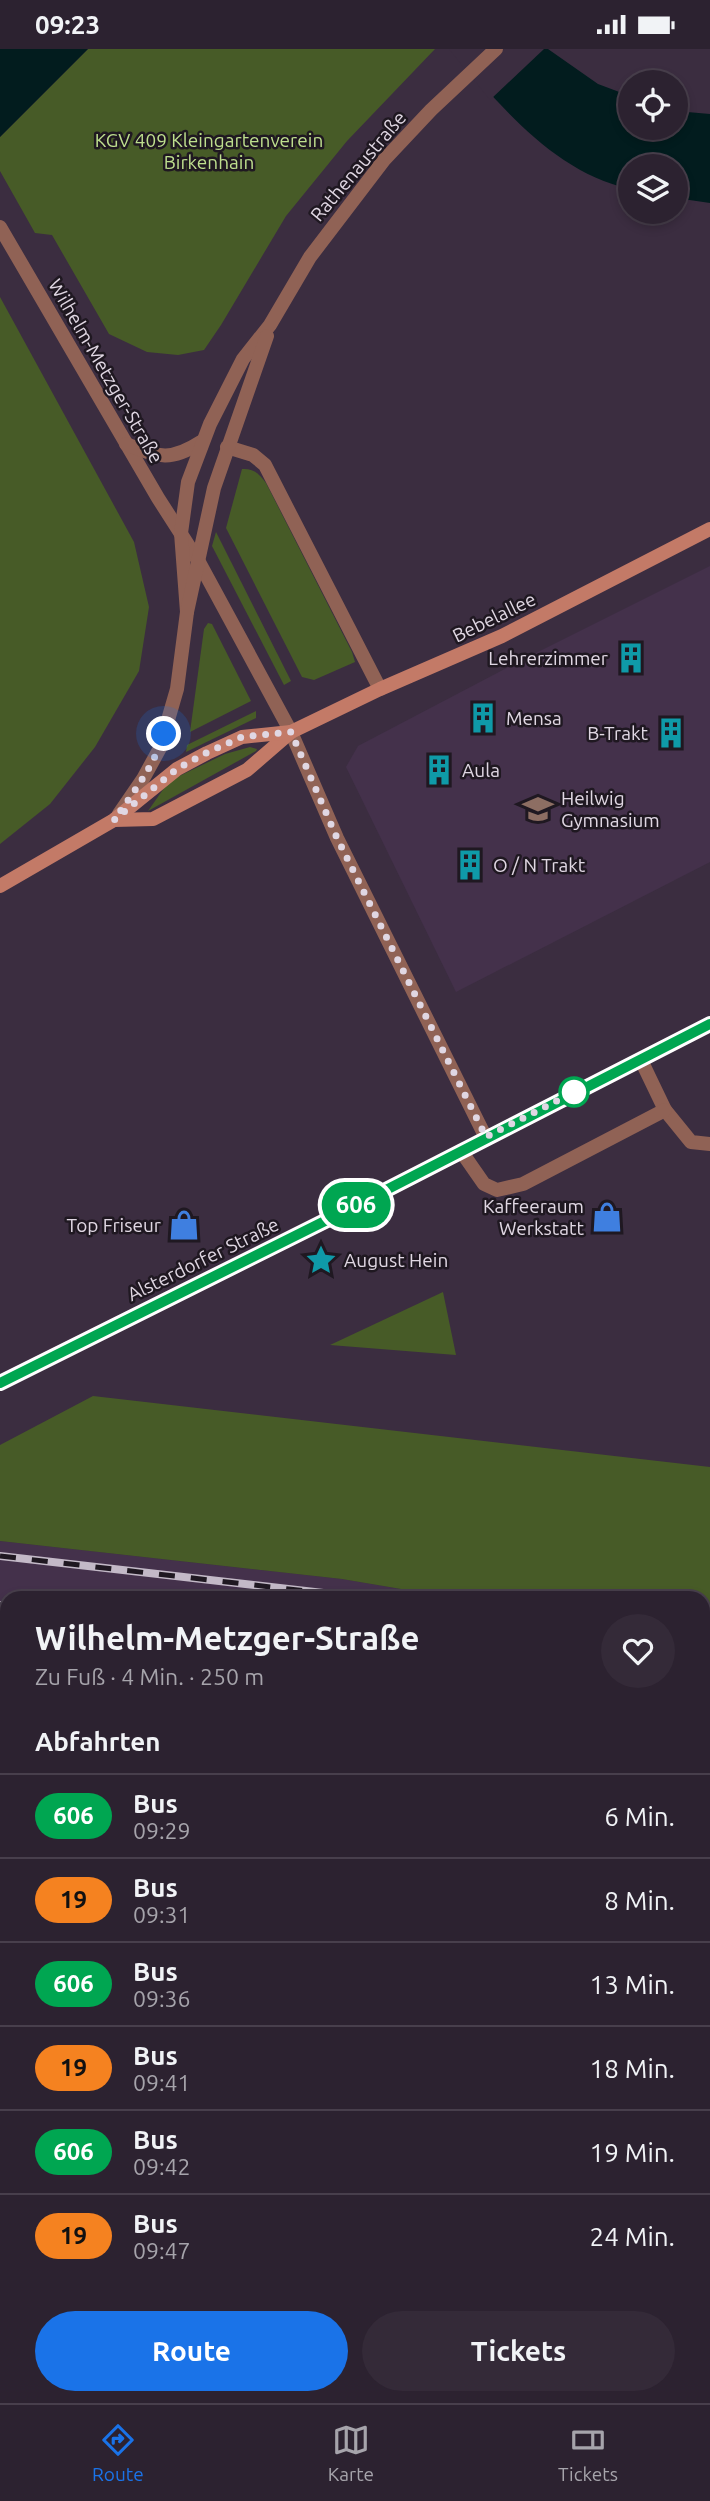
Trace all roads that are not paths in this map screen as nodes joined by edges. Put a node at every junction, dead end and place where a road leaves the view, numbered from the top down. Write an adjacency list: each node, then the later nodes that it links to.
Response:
1 (496, 49): 3 (street, Rathenaustraße)
2 (0, 227): 5 (street, Wilhelm-Metzger-Straße)
3 (270, 324): 4 (street, Rathenaustraße); 6 (street, Rathenaustraße)
4 (201, 442): 5 (street); 8 (street, Rathenaustraße)
5 (126, 444): 8 (street, Wilhelm-Metzger-Straße)
6 (227, 447): 9 (street, Rathenaustraße); 11 (street)
7 (710, 529): 11 (street, Bebelallee)
8 (181, 533): 9 (street, Wilhelm-Metzger-Straße); 10 (street, Wilhelm-Metzger-Straße)
9 (199, 562): 10 (street, Wilhelm-Metzger-Straße); 12 (street, Wilhelm-Metzger-Straße)
10 (187, 612): 13 (street, Wilhelm-Metzger-Straße)
11 (380, 689): 12 (street, Bebelallee)
12 (291, 732): 13 (street, Bebelallee); 13 (street, Bebelallee); 18 (street, Wilhelm-Metzger-Straße)
13 (114, 820): 14 (street, Bebelallee)
14 (0, 886)
15 (710, 1024): 16 (street, Alsterdorfer Straße)
16 (640, 1060): 17 (street); 18 (street, Alsterdorfer Straße)
17 (665, 1110): 19 (street); 20 (street)
18 (486, 1137): 20 (street, Alsterdorfer Straße)
19 (710, 1144)
20 (461, 1151): 21 (street, Alsterdorfer Straße)
21 (0, 1383)

